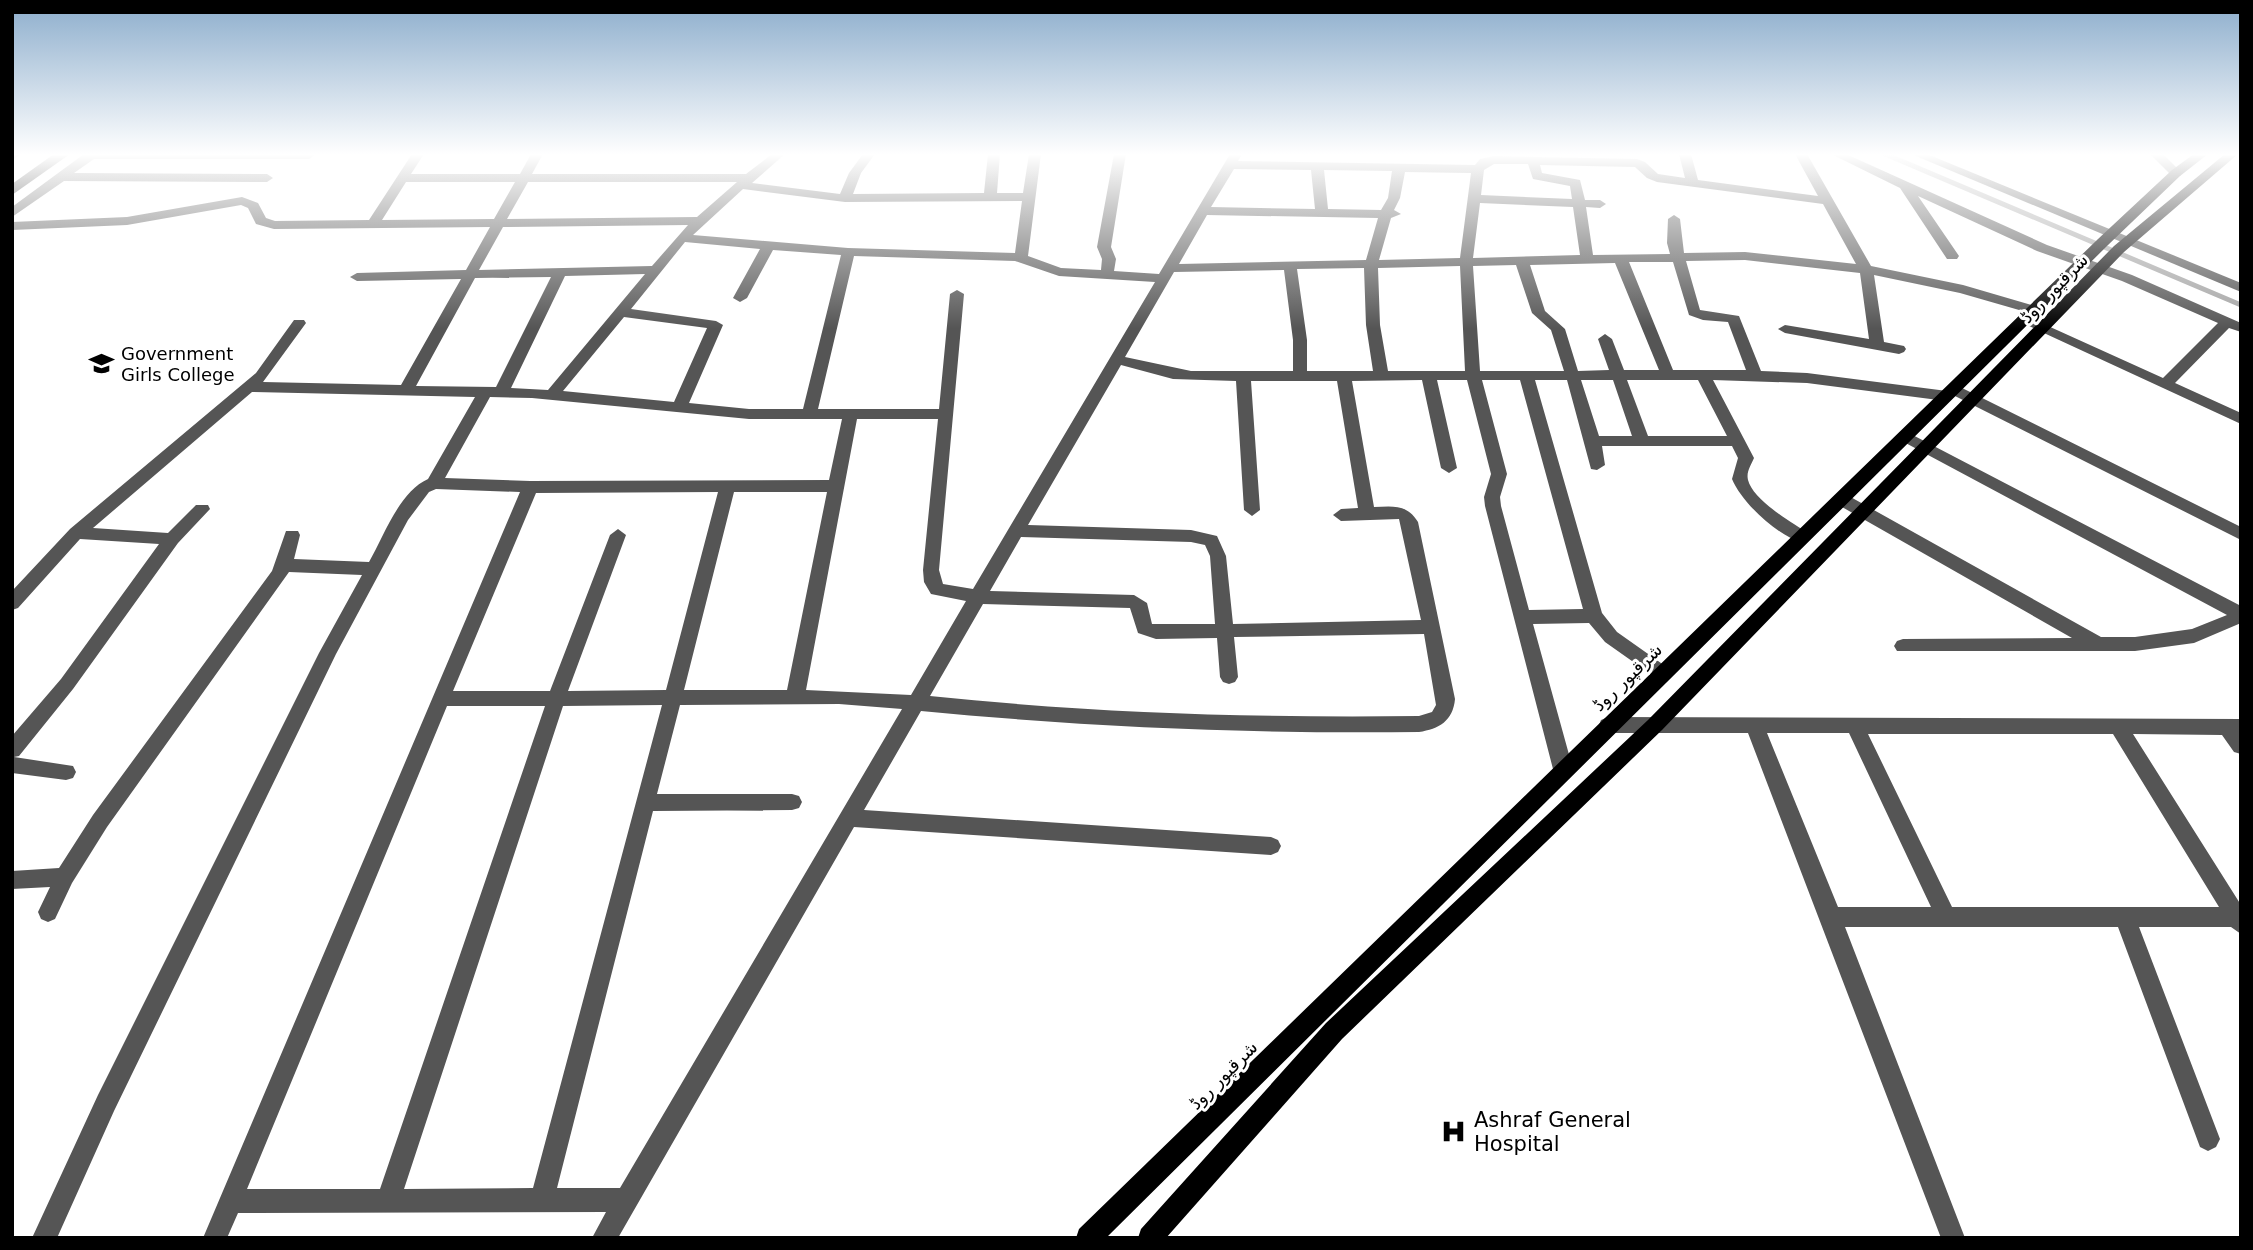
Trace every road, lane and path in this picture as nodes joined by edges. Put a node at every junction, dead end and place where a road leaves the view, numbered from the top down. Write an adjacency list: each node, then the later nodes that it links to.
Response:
1 (177, 212): 24 (street)
2 (256, 212): 23 (street)
3 (380, 212): 23 (street)
4 (505, 212): 22 (street)
5 (709, 212): 21 (street)
6 (1027, 212): 31 (street)
7 (1110, 212): 45 (street)
8 (1202, 212): 43 (street)
9 (1282, 212): 18 (street)
10 (1472, 212): 35 (street)
11 (1581, 212): 34 (street)
12 (1833, 212): 41 (street)
13 (1923, 212): 30 (street)
14 (1965, 212): 39 (street)
15 (2047, 212): 26 (street)
16 (2134, 212): 26 (main road, شرقپور روڈ)
17 (2163, 212): 28 (main road, شرقپور روڈ)
18 (1322, 213): 19 (street)
19 (1391, 214): 37 (street)
20 (1674, 219): 33 (street)
21 (699, 221): 22 (street); 25 (street)
22 (499, 223): 23 (street); 44 (street)
23 (372, 225)
24 (12, 226)
25 (682, 237): 27 (street); 40 (street)
26 (2106, 239): 28 (street); 39 (main road, شرقپور روڈ)
27 (769, 246): 29 (street); 49 (street)
28 (2123, 246): 39 (main road, شرقپور روڈ); 47 (street)
29 (848, 252): 31 (street); 81 (street)
30 (1952, 256)
31 (1021, 258): 45 (street)
32 (1620, 258): 33 (street); 34 (street); 65 (street)
33 (1678, 258): 41 (street); 67 (street)
34 (1587, 260): 36 (street)
35 (1466, 262): 36 (street); 37 (street); 61 (street)
36 (1522, 262): 63 (street)
37 (1371, 264): 38 (street); 71 (street)
38 (1290, 265): 43 (street); 69 (street)
39 (2093, 266): 51 (main road, شرقپور روڈ); 53 (street); 55 (main road, شرقپور روڈ)
40 (655, 270): 42 (street); 50 (street)
41 (1867, 271): 51 (street); 57 (street)
42 (560, 272): 44 (street); 75 (street)
43 (1166, 273): 45 (street); 59 (street)
44 (470, 274): 46 (street); 74 (street)
45 (1107, 274)
46 (357, 277)
47 (2241, 288)
48 (957, 294): 80 (street)
49 (740, 298)
50 (620, 312): 77 (street); 79 (street)
51 (2028, 315): 55 (street); 76 (main road, شرقپور روڈ)
52 (299, 323): 73 (street)
53 (2234, 325): 72 (street)
54 (1785, 329): 57 (street)
55 (2043, 330): 72 (street); 78 (main road, شرقپور روڈ)
56 (1605, 339): 64 (street)
57 (1877, 345): 58 (street)
58 (1899, 349)
59 (1116, 359): 68 (street); 101 (street)
60 (1428, 375): 61 (street); 71 (street); 90 (street)
61 (1473, 375): 62 (street); 113 (street)
62 (1526, 375): 63 (street); 114 (street)
63 (1572, 375): 64 (street); 85 (street)
64 (1618, 375): 65 (street); 86 (street)
65 (1668, 375): 66 (street)
66 (1703, 375): 67 (street); 87 (street)
67 (1755, 375): 76 (street)
68 (1243, 376): 69 (street); 97 (street)
69 (1300, 376): 70 (street)
70 (1344, 376): 71 (street); 99 (street)
71 (1381, 376)
72 (2165, 385): 83 (street)
73 (250, 387): 74 (street); 102 (street)
74 (406, 390): 75 (street)
75 (493, 392): 77 (street); 91 (street)
76 (1950, 393): 78 (street); 84 (main road, شرقپور روڈ)
77 (552, 395): 79 (street)
78 (1975, 400): 88 (main road, شرقپور روڈ); 103 (street)
79 (679, 408): 81 (street)
80 (946, 414): 82 (street); 110 (street)
81 (809, 415): 82 (street)
82 (850, 415): 93 (street)
83 (2241, 419)
84 (1906, 436): 88 (street); 95 (main road, شرقپور روڈ)
85 (1593, 441): 86 (street); 89 (street)
86 (1642, 441): 87 (street)
87 (1738, 441): 106 (street)
88 (1926, 447): 98 (main road, شرقپور روڈ); 112 (street)
89 (1597, 465)
90 (1450, 468)
91 (434, 484): 94 (street); 109 (street)
92 (728, 486): 93 (street); 94 (street); 122 (street)
93 (835, 486): 123 (street)
94 (530, 487): 124 (street)
95 (1841, 499): 98 (street); 106 (main road, شرقپور روڈ)
96 (202, 509): 107 (street)
97 (1252, 510)
98 (1862, 511): 117 (street); 127 (main road, شرقپور روڈ)
99 (1367, 514): 100 (street); 115 (street)
100 (1341, 515)
101 (1016, 531): 110 (street); 116 (street)
102 (76, 533): 107 (street); 111 (street)
103 (2241, 534)
104 (292, 535): 108 (street)
105 (618, 535): 121 (street)
106 (1802, 537): 119 (main road, شرقپور روڈ)
107 (172, 539): 133 (street)
108 (284, 565): 109 (street); 141 (street)
109 (373, 569): 153 (street)
110 (978, 597): 116 (street); 125 (street)
111 (12, 603)
112 (2241, 615): 117 (street)
113 (1523, 617): 114 (street); 135 (street)
114 (1594, 617): 119 (street)
115 (1432, 628): 116 (street); 125 (street)
116 (1225, 632): 120 (street)
117 (2100, 645): 118 (street)
118 (1903, 646)
119 (1662, 673): 126 (main road, شرقپور روڈ)
120 (1229, 677)
121 (557, 697): 122 (street); 124 (street); 152 (street)
122 (674, 697): 123 (street); 138 (street)
123 (795, 697): 125 (street)
124 (441, 699): 151 (street)
125 (916, 703): 139 (street)
126 (1608, 725): 127 (street); 135 (main road, شرقپور روڈ)
127 (1656, 725): 128 (street); 157 (main road, شرقپور روڈ)
128 (1755, 726): 129 (street); 144 (street)
129 (1855, 726): 130 (street); 145 (street)
130 (2119, 727): 131 (street); 147 (street)
131 (2234, 727): 132 (street)
132 (2241, 746)
133 (12, 750)
134 (12, 765): 136 (street)
135 (1563, 769): 156 (main road, شرقپور روڈ)
136 (66, 772)
137 (792, 802): 138 (street)
138 (647, 803): 149 (street)
139 (848, 818): 140 (street); 150 (street)
140 (1271, 846)
141 (65, 877): 142 (street); 143 (street)
142 (12, 880)
143 (48, 912)
144 (1832, 917): 145 (street); 158 (street)
145 (1946, 917): 146 (street)
146 (2125, 917): 147 (street); 148 (street)
147 (2239, 919)
148 (2208, 1139)
149 (542, 1200): 150 (street); 152 (street)
150 (626, 1200): 155 (street)
151 (230, 1201): 152 (street); 154 (street)
152 (388, 1201)
153 (44, 1238)
154 (215, 1238)
155 (604, 1238)
156 (1088, 1238)
157 (1150, 1238)
158 (1953, 1238)

